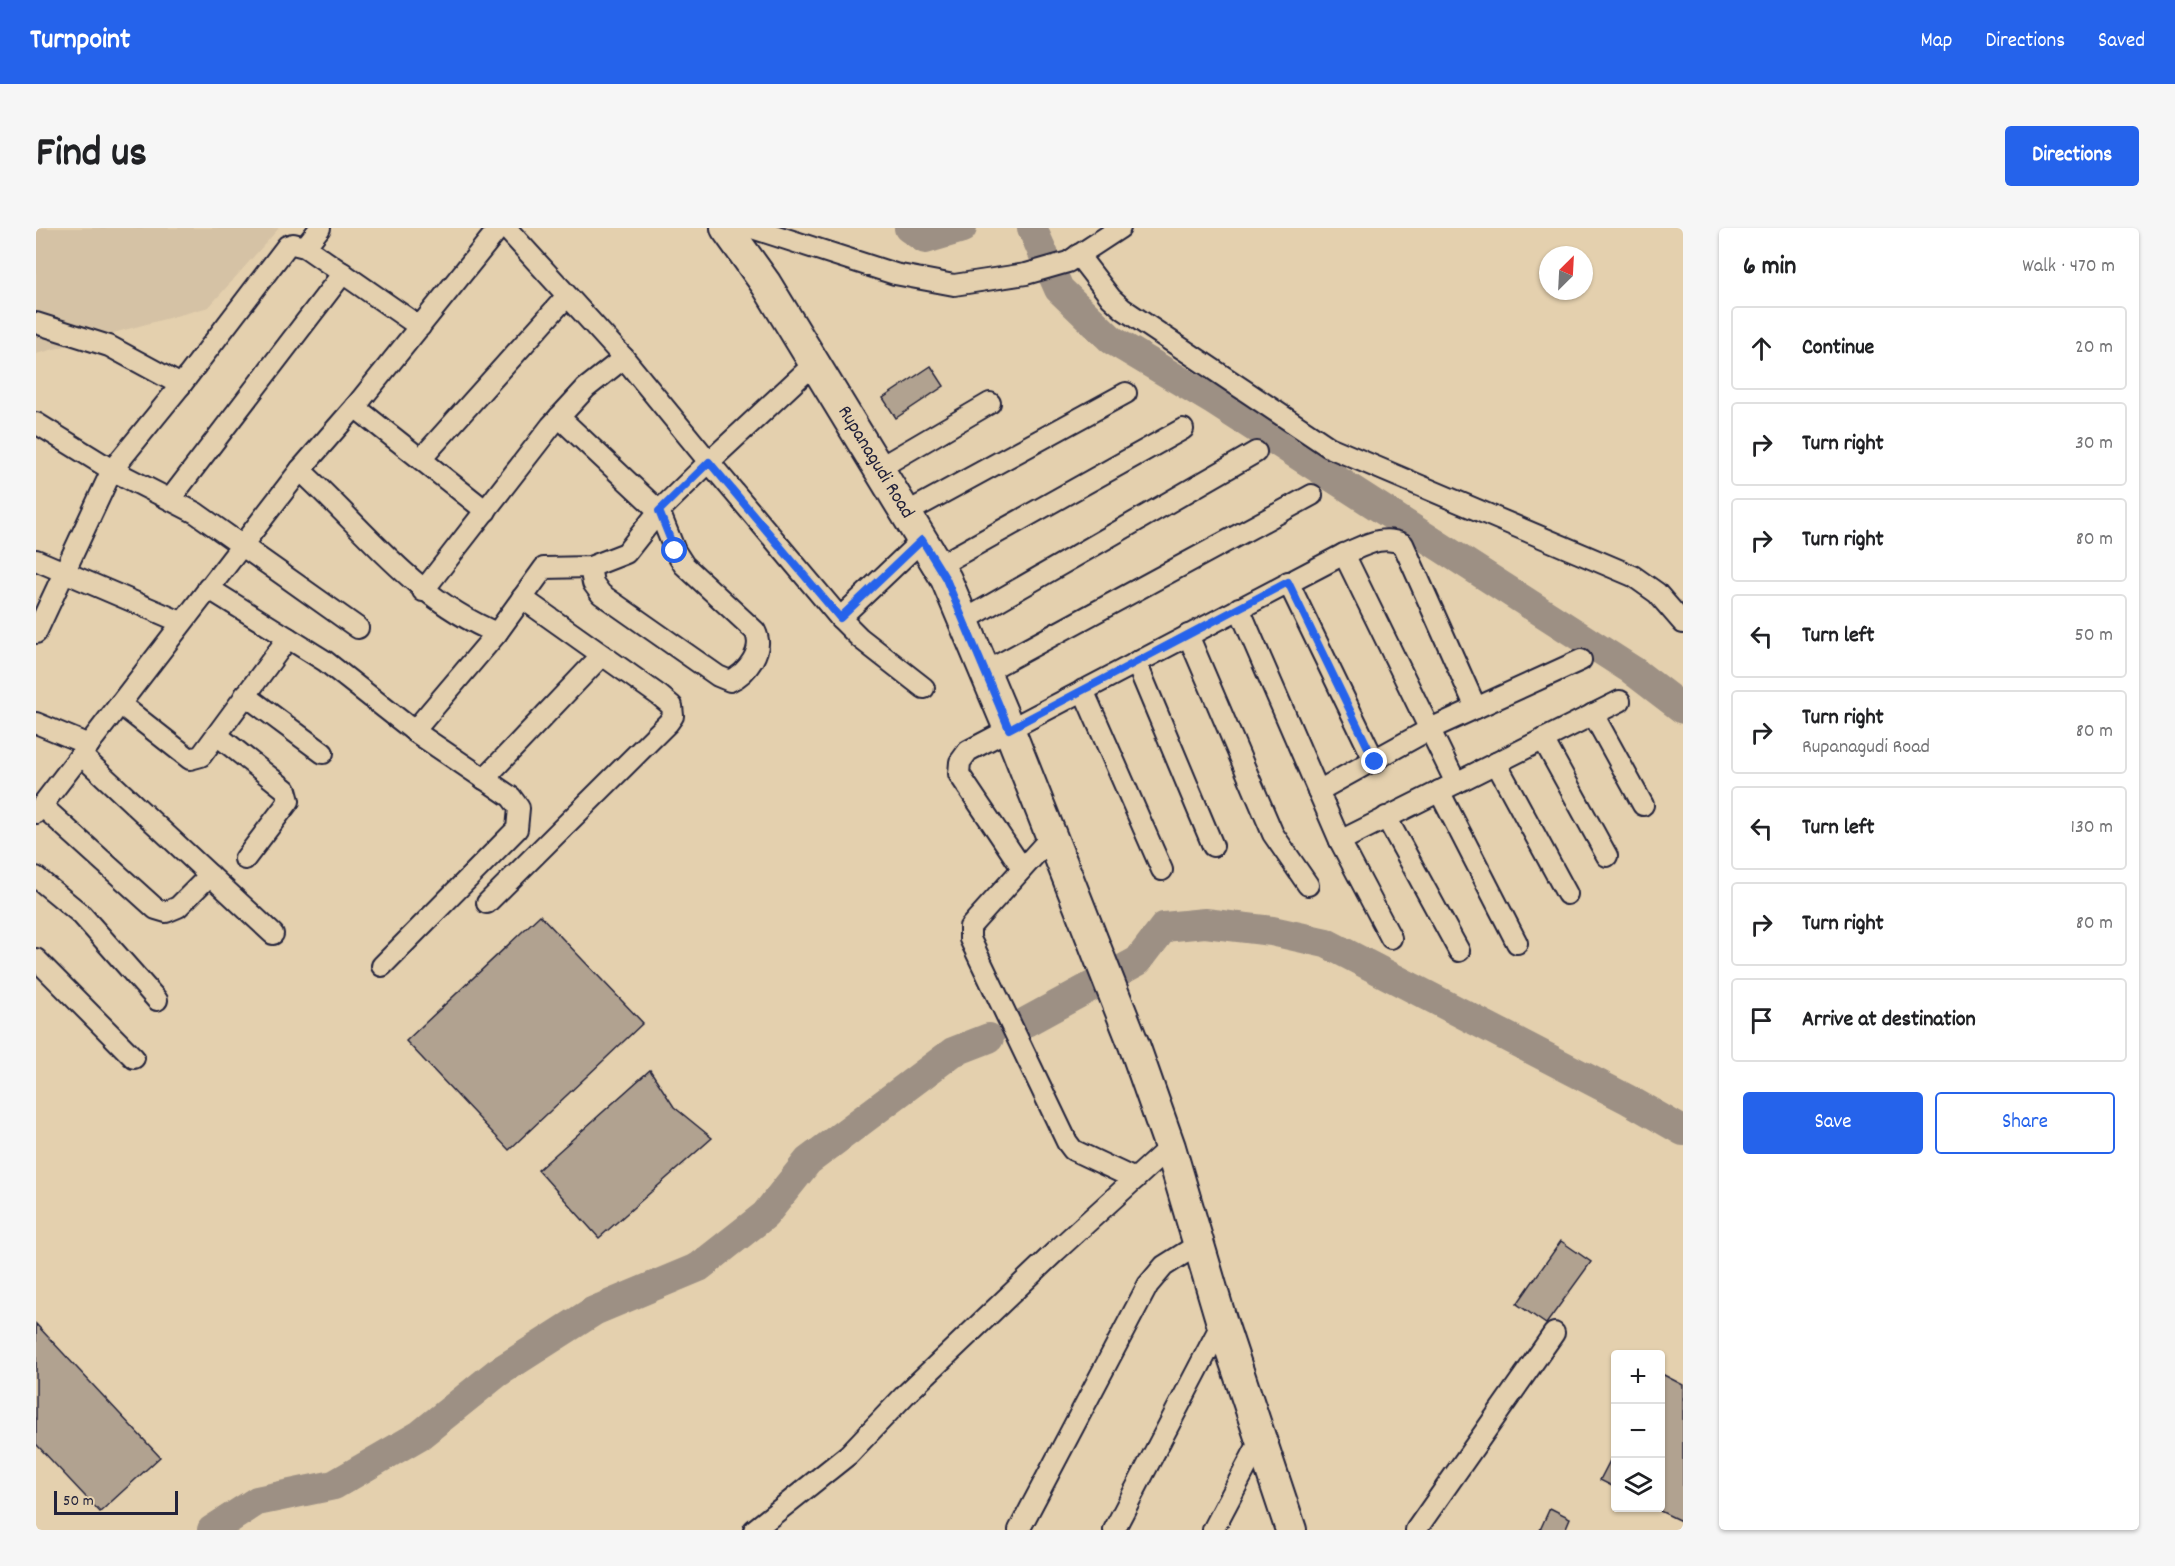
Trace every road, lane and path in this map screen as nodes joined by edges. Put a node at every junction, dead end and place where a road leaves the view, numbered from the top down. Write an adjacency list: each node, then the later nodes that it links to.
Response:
1 (320, 228): 7 (street)
2 (499, 228): 12 (street)
3 (506, 228): 10 (street)
4 (726, 228): 14 (main road, Rupanagudi Road)
5 (752, 228): 8 (street)
6 (1120, 228): 8 (street)
7 (305, 247): 9 (street); 15 (street)
8 (1073, 258): 48 (street)
9 (343, 273): 12 (street); 29 (street)
10 (567, 296): 13 (street); 23 (street)
11 (36, 323): 15 (street)
12 (420, 327): 18 (street)
13 (624, 358): 19 (street); 24 (street)
14 (815, 363): 24 (street); 25 (main road, Rupanagudi Road)
15 (181, 385): 26 (street)
16 (1126, 393): 32 (street)
17 (990, 403): 25 (street)
18 (355, 407): 23 (street); 27 (street)
19 (559, 417): 30 (street); 31 (street)
20 (37, 426): 26 (street)
21 (1183, 429): 37 (street)
22 (1256, 452): 46 (street)
23 (421, 459): 30 (street)
24 (709, 462): 31 (street); 45 (street)
25 (879, 468): 32 (main road, Rupanagudi Road)
26 (112, 470): 29 (street); 39 (street)
27 (300, 470): 34 (street); 42 (street)
28 (1312, 495): 57 (street)
29 (171, 498): 34 (street)
30 (486, 511): 42 (street)
31 (659, 511): 38 (street); 38 (street)
32 (906, 513): 33 (main road, Rupanagudi Road)
33 (922, 540): 37 (main road, Rupanagudi Road); 45 (street)
34 (243, 544): 41 (street); 49 (street)
35 (1344, 554): 40 (street); 63 (street); 67 (street)
36 (36, 560): 39 (street)
37 (938, 566): 46 (main road, Rupanagudi Road)
38 (590, 567): 43 (street)
39 (63, 572): 47 (street); 50 (street)
40 (1288, 582): 44 (street); 73 (street)
41 (208, 588): 47 (street); 53 (street)
42 (423, 591): 51 (street)
43 (522, 598): 51 (street); 54 (street)
44 (1239, 608): 52 (street); 77 (street)
45 (840, 618): 58 (street)
46 (963, 621): 57 (main road, Rupanagudi Road)
47 (181, 622): 62 (street)
48 (1683, 623)
49 (358, 628)
50 (36, 633)
51 (497, 633): 68 (street)
52 (1188, 635): 56 (street); 90 (street)
53 (288, 638): 60 (street); 68 (street)
54 (602, 655): 75 (street); 92 (street)
55 (1581, 660): 63 (street)
56 (1136, 662): 59 (street); 83 (street)
57 (985, 672): 66 (main road, Rupanagudi Road)
58 (924, 688)
59 (1083, 690): 66 (street); 87 (street)
60 (245, 695): 69 (street); 72 (street)
61 (1620, 701): 64 (street)
62 (120, 704): 69 (street); 71 (street)
63 (1476, 708): 67 (street)
64 (1593, 714): 70 (street); 78 (street)
65 (36, 723): 71 (street)
66 (1009, 729): 81 (main road, Rupanagudi Road); 86 (street)
67 (1430, 729): 73 (street); 76 (street)
68 (414, 731): 75 (street)
69 (217, 735): 85 (street)
70 (1543, 739): 74 (street); 84 (street)
71 (85, 750): 79 (street); 88 (street)
72 (323, 753)
73 (1375, 762): 77 (street)
74 (1496, 763): 76 (street); 91 (street)
75 (484, 779): 98 (street)
76 (1447, 787): 80 (street); 95 (street)
77 (1318, 791): 82 (street)
78 (1643, 805)
79 (39, 809): 88 (street)
80 (1386, 817): 82 (street); 96 (street)
81 (1051, 837): 86 (street); 101 (main road, Rupanagudi Road)
82 (1340, 840): 94 (street)
83 (1214, 846)
84 (1607, 856)
85 (245, 859)
86 (1022, 868): 102 (street)
87 (1162, 870)
88 (210, 875): 93 (street)
89 (36, 877): 99 (street)
90 (1308, 885)
91 (1567, 894)
92 (487, 903)
93 (273, 934)
94 (1391, 938)
95 (1516, 944)
96 (1459, 951)
97 (36, 958): 100 (street)
98 (382, 966)
99 (157, 1000)
100 (134, 1058)
101 (1170, 1147): 102 (street); 103 (main road, Rupanagudi Road)
102 (1135, 1179): 107 (street)
103 (1199, 1244): 104 (main road, Rupanagudi Road); 108 (street)
104 (1222, 1323): 106 (main road, Rupanagudi Road); 109 (street)
105 (1554, 1333): 112 (street)
106 (1261, 1439): 110 (street); 111 (main road, Rupanagudi Road)
107 (759, 1528)
108 (1019, 1530)
109 (1114, 1530)
110 (1213, 1530)
111 (1291, 1530)
112 (1416, 1530)

